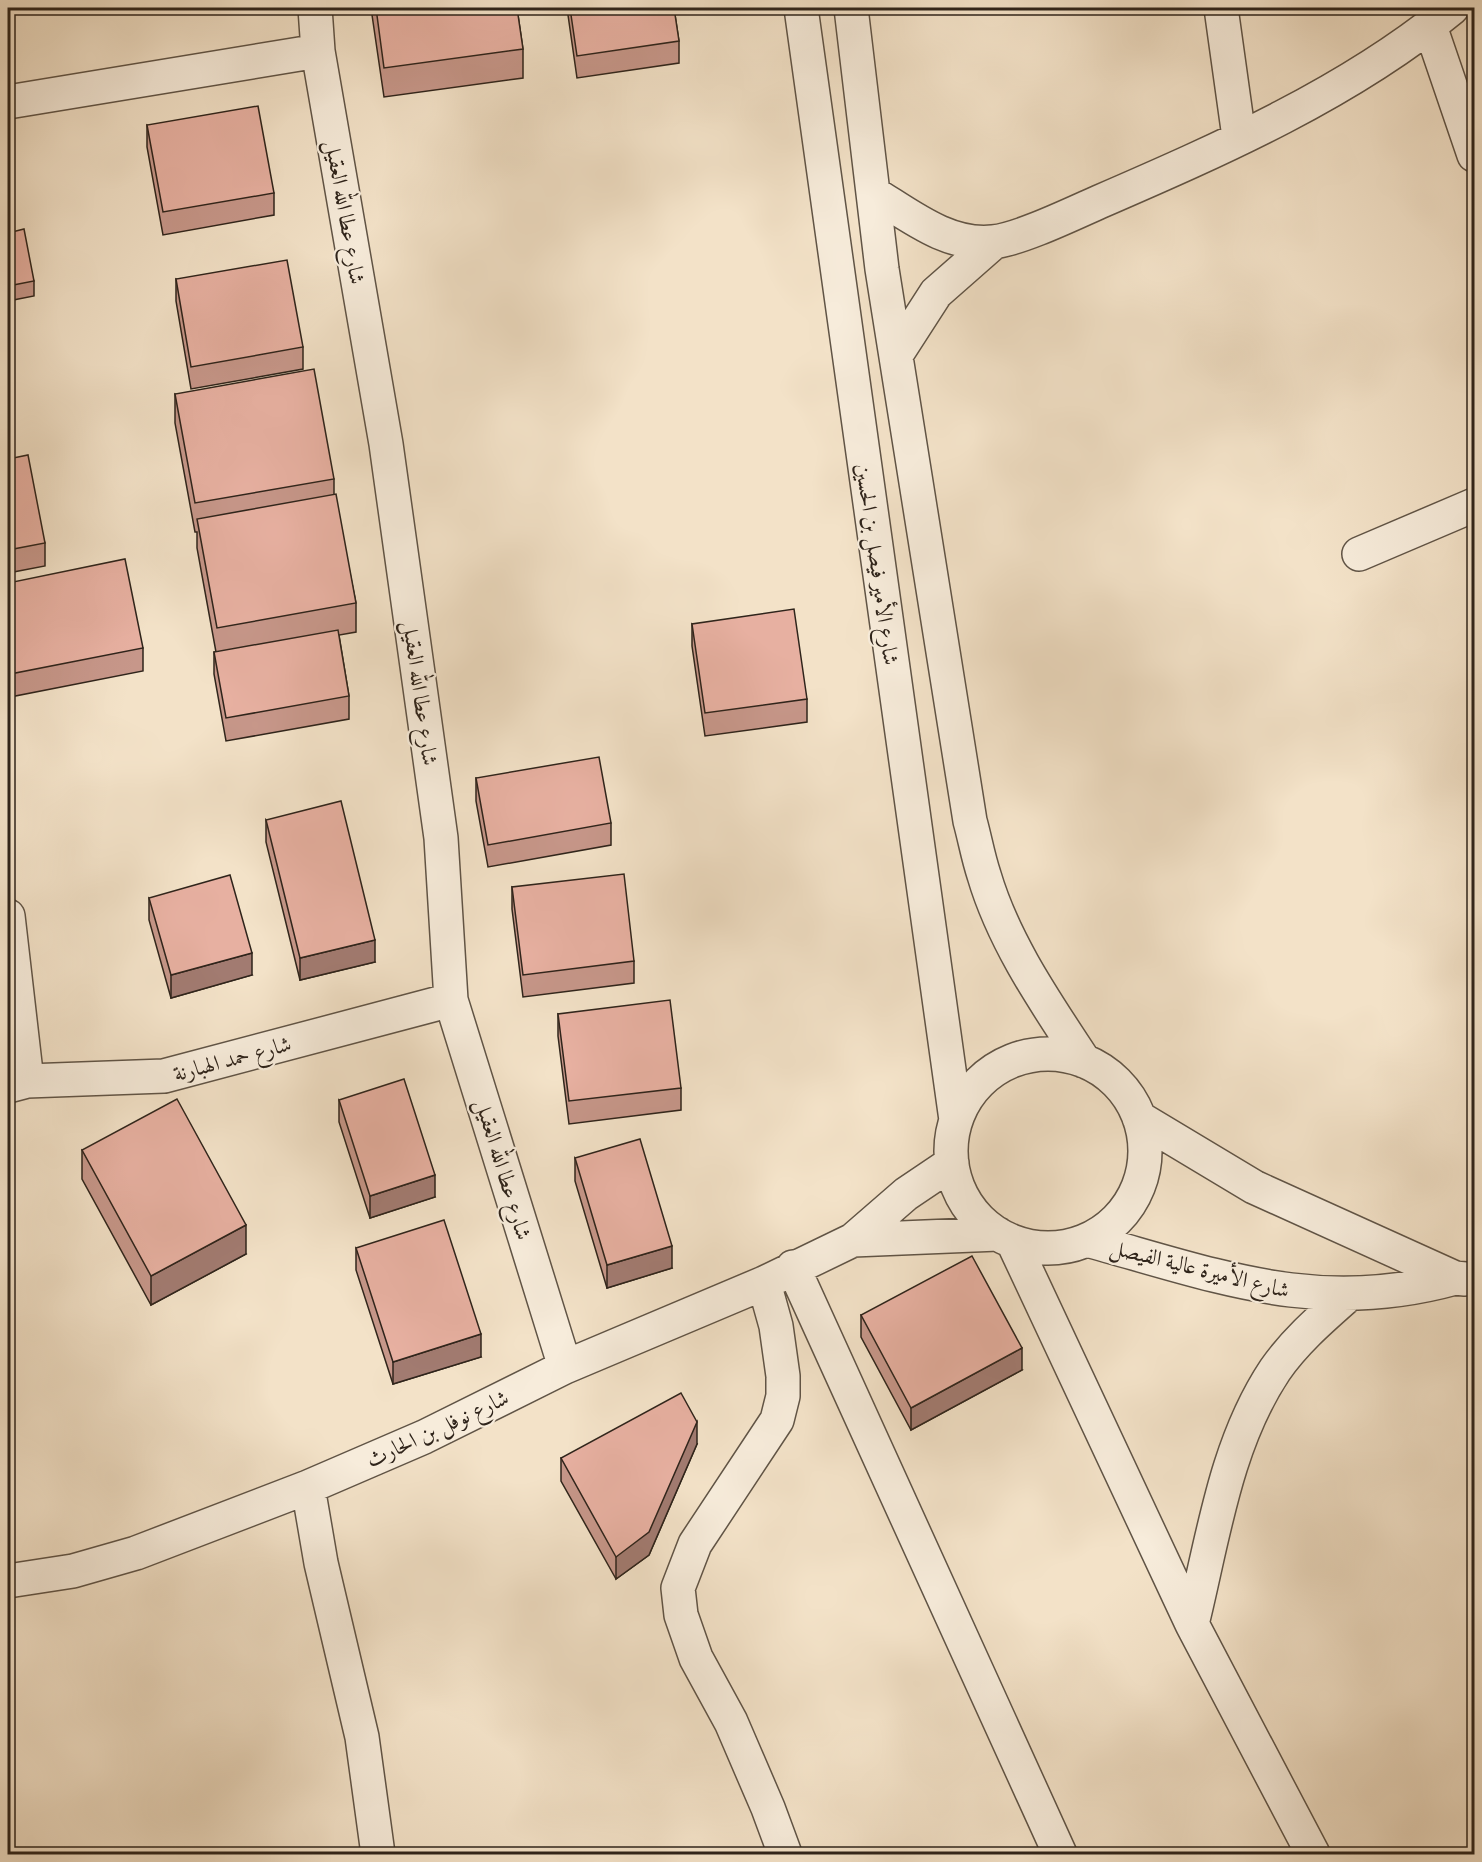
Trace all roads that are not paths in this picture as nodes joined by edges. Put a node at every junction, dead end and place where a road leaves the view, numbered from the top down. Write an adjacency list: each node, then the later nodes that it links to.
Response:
1 (315, 8): 6 (street, شارع عطا الله العقيل)
2 (801, 8): 20 (street, شارع الأمير فيصل بن الحسين)
3 (851, 8): 10 (street)
4 (1221, 8): 8 (street)
5 (1441, 17): 8 (street); 9 (street)
6 (318, 51): 7 (street); 16 (street, شارع عطا الله العقيل)
7 (8, 102)
8 (1239, 137): 11 (street)
9 (1474, 155)
10 (873, 193): 11 (street); 12 (street)
11 (994, 242): 12 (street)
12 (896, 355): 17 (street)
13 (1474, 505): 14 (street)
14 (1359, 554)
15 (8, 916): 18 (street)
16 (452, 1000): 18 (street, شارع حمد الهبارنة); 29 (street, شارع عطا الله العقيل)
17 (1084, 1061): 19 (street); 20 (street)
18 (17, 1083)
19 (1139, 1118): 24 (street); 26 (street, شارع الأميرة عالية الفيصل)
20 (956, 1119): 21 (street)
21 (952, 1163): 22 (street); 23 (street, شارع نوفل بن الحارث)
22 (1005, 1238): 23 (street, شارع نوفل بن الحارث); 24 (street); 32 (street)
23 (854, 1240): 25 (street, شارع نوفل بن الحارث)
24 (1087, 1240): 28 (street, شارع الأميرة عالية الفيصل)
25 (793, 1267): 27 (street, شارع نوفل بن الحارث); 35 (street)
26 (1465, 1279): 28 (street, شارع الأميرة عالية الفيصل)
27 (764, 1282): 29 (street, شارع نوفل بن الحارث); 34 (street)
28 (1348, 1295): 32 (street)
29 (565, 1367): 30 (street, شارع نوفل بن الحارث)
30 (308, 1487): 31 (street, شارع نوفل بن الحارث); 33 (street)
31 (8, 1581)
32 (1192, 1624): 36 (street)
33 (378, 1854)
34 (784, 1854)
35 (1060, 1854)
36 (1312, 1854)

